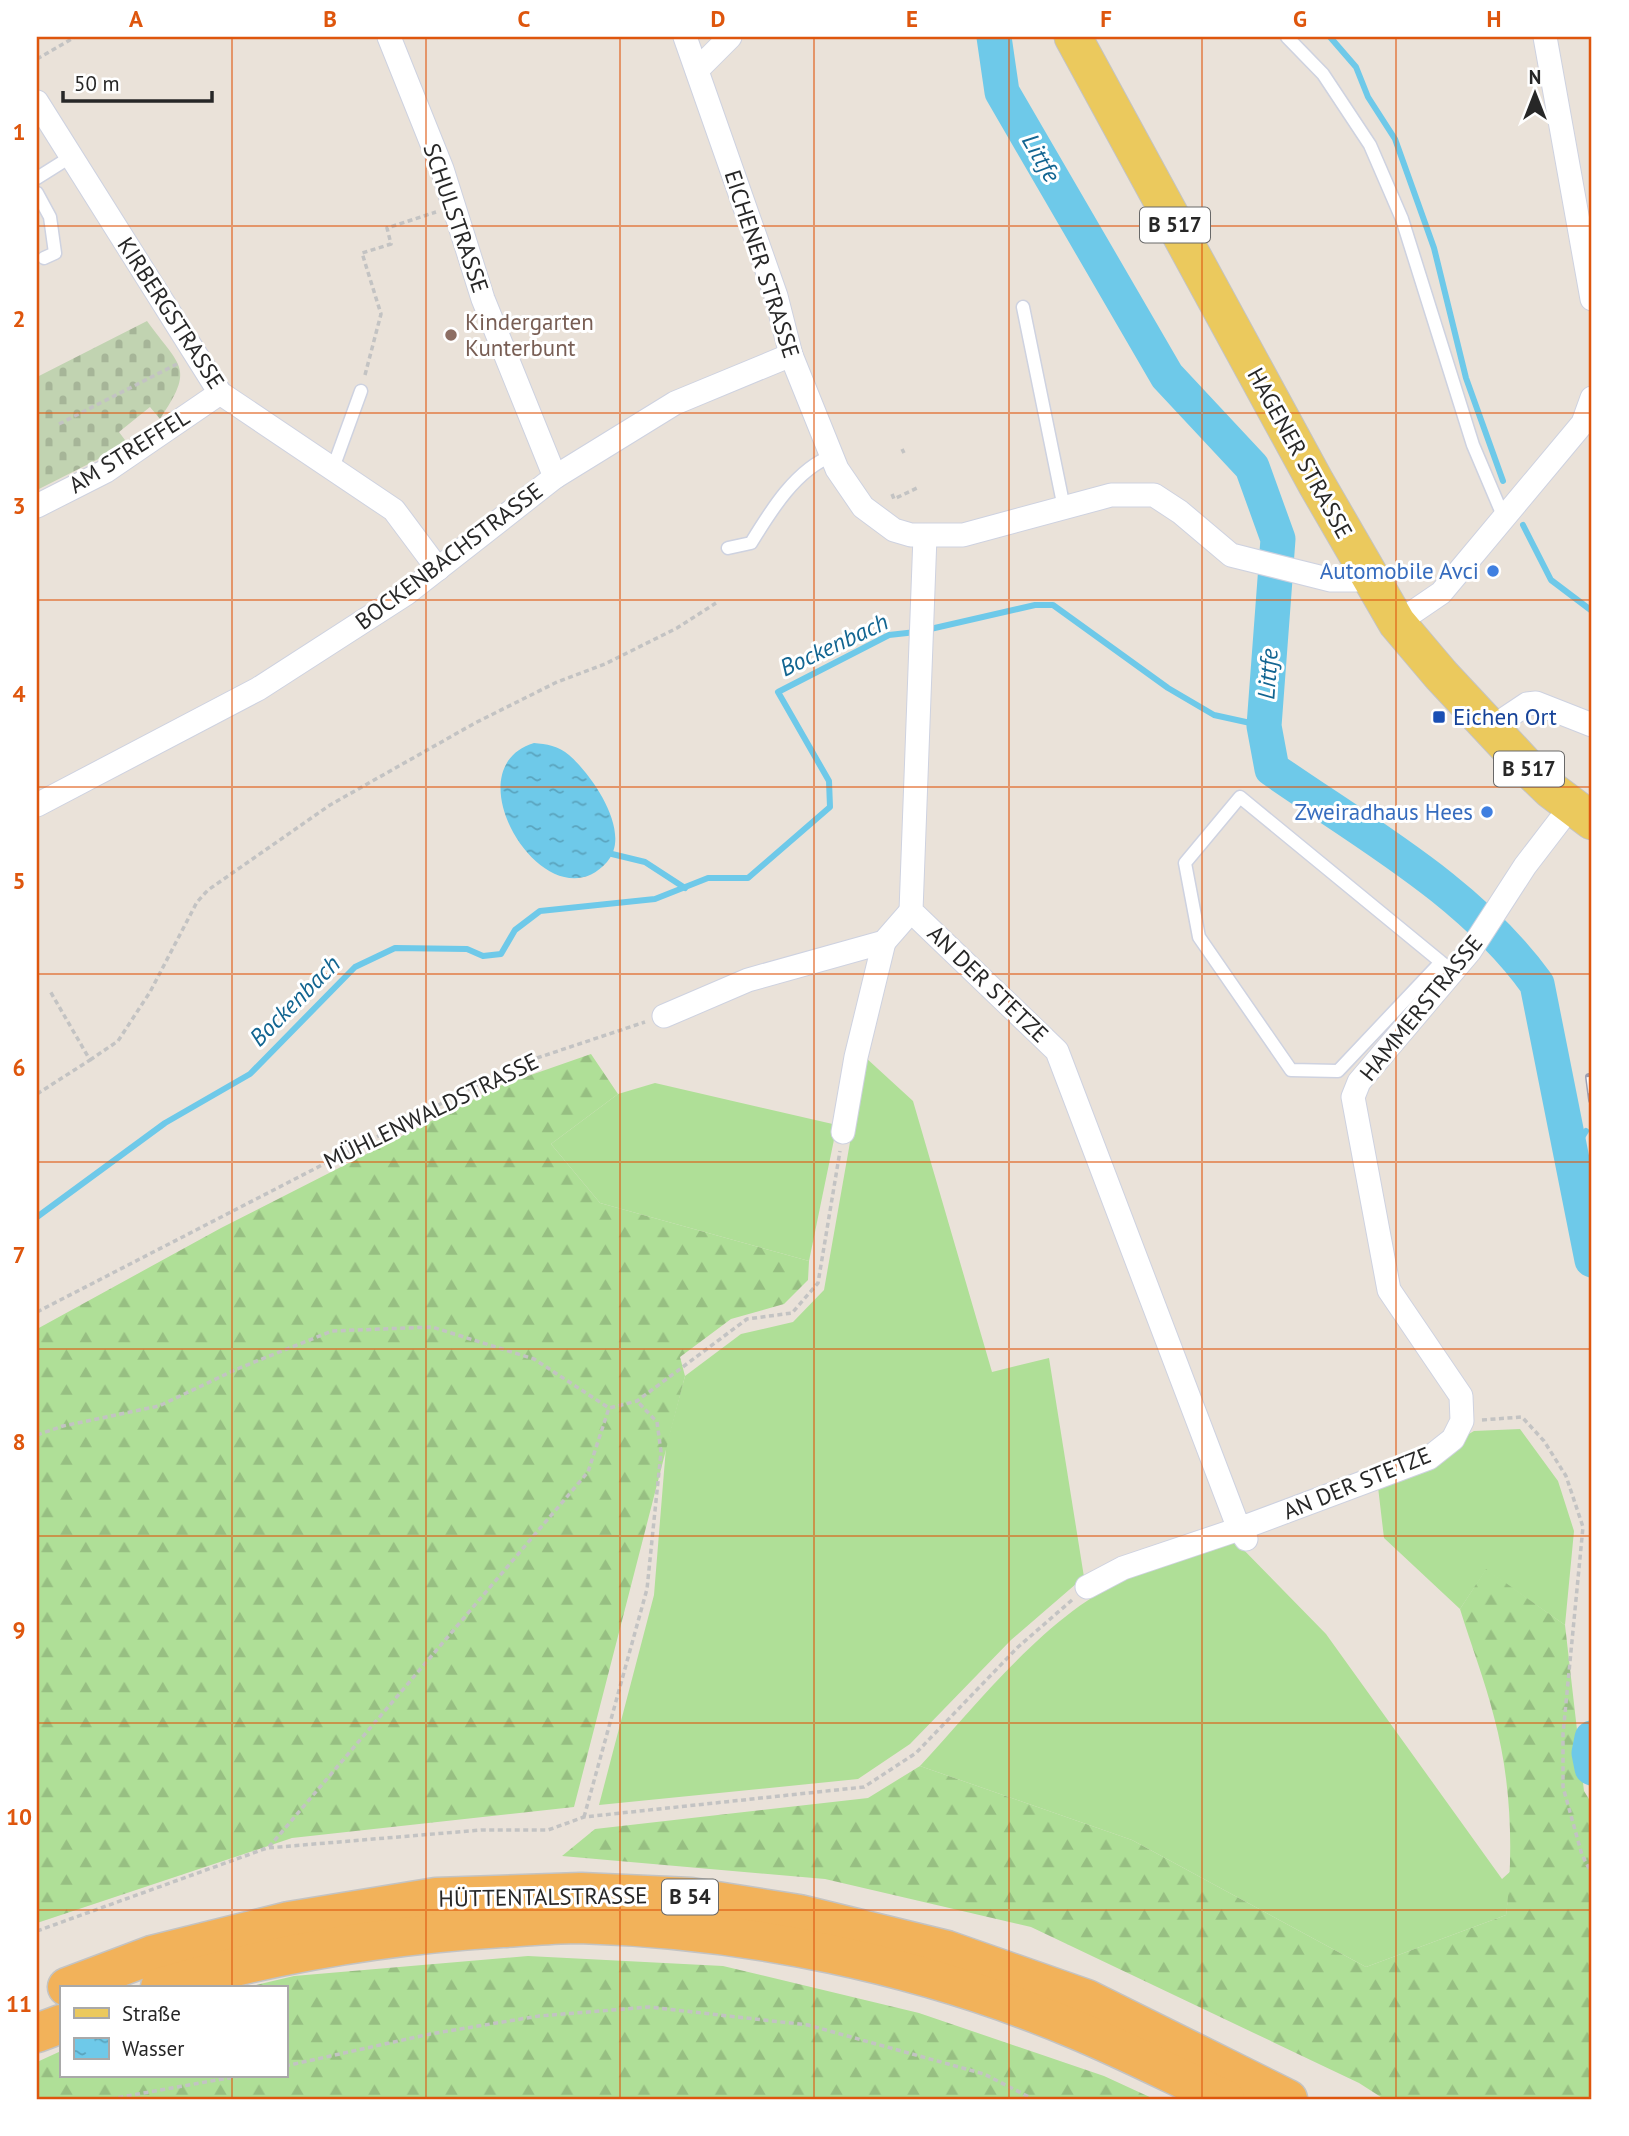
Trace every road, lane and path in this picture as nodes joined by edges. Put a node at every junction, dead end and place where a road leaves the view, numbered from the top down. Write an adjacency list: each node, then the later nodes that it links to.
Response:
1 (75, 37): 8 (path)
2 (389, 37): 14 (street, SCHULSTRASSE)
3 (685, 37): 9 (street, EICHENER STRASSE)
4 (730, 37): 9 (street)
5 (1073, 37): 37 (main road, HAGENER STRASSE / B 517)
6 (1287, 37): 33 (lane)
7 (1545, 37): 16 (street)
8 (37, 59)
9 (697, 70): 20 (street, EICHENER STRASSE)
10 (37, 102): 11 (street, KIRBERGSTRASSE)
11 (72, 156): 12 (lane); 19 (street, KIRBERGSTRASSE)
12 (37, 178)
13 (37, 193): 15 (lane)
14 (454, 206): 21 (path); 28 (street, SCHULSTRASSE)
15 (44, 257)
16 (1591, 272): 17 (street)
17 (1592, 299)
18 (1023, 307): 32 (lane)
19 (195, 355): 22 (street, KIRBERGSTRASSE); 24 (path)
20 (791, 355): 26 (street, EICHENER STRASSE); 28 (street, BOCKENBACHSTRASSE)
21 (361, 391): 27 (lane)
22 (220, 393): 27 (street, KIRBERGSTRASSE); 31 (street, AM STREFFEL)
23 (1592, 398): 25 (street)
24 (59, 424)
25 (1588, 429): 33 (street)
26 (831, 456): 34 (street, EICHENER STRASSE); 35 (lane)
27 (332, 468): 36 (street, KIRBERGSTRASSE)
28 (555, 477): 36 (street, BOCKENBACHSTRASSE)
29 (917, 488): 30 (path)
30 (892, 494)
31 (37, 506)
32 (1064, 508): 34 (street, EICHENER STRASSE); 37 (street, EICHENER STRASSE)
33 (1504, 518): 39 (street)
34 (925, 536): 44 (street, AN DER STETZE)
35 (728, 548)
36 (438, 569): 42 (street, BOCKENBACHSTRASSE)
37 (1371, 580): 39 (main road, HAGENER STRASSE / B 517)
38 (716, 603): 49 (path)
39 (1397, 623): 41 (main road, HAGENER STRASSE / B 517)
40 (1592, 724): 41 (street)
41 (1491, 728): 43 (main road, HAGENER STRASSE / B 517)
42 (37, 805)
43 (1581, 814): 46 (street, HAMMERSTRASSE)
44 (911, 911): 45 (street); 57 (street, AN DER STETZE)
45 (884, 942): 48 (street); 51 (street)
46 (1448, 967): 46 (lane); 55 (street, HAMMERSTRASSE)
47 (50, 992): 49 (path)
48 (664, 1016): 52 (path, MÜHLENWALDSTRASSE)
49 (90, 1060): 50 (path)
50 (37, 1094)
51 (843, 1132): 53 (path)
52 (37, 1312)
53 (638, 1401): 54 (path); 59 (path)
54 (609, 1408): 56 (path); 60 (path)
55 (1462, 1421): 57 (street, AN DER STETZE); 61 (path)
56 (37, 1435)
57 (1243, 1534): 58 (street, AN DER STETZE)
58 (1087, 1587): 59 (path)
59 (584, 1817): 60 (path)
60 (267, 1848): 62 (path)
61 (1592, 1874)
62 (37, 1931)
63 (69, 1986): 74 (highway, HÜTTENTALSTRASSE / B 54)
64 (164, 1986): 73 (highway, HÜTTENTALSTRASSE / B 54)
65 (60, 1989): 66 (highway)
66 (37, 1998)
67 (60, 2024): 68 (highway)
68 (37, 2033)
69 (287, 2067): 72 (path)
70 (239, 2076): 71 (path)
71 (110, 2099)
72 (1033, 2099)
73 (1224, 2099)
74 (1288, 2099)

